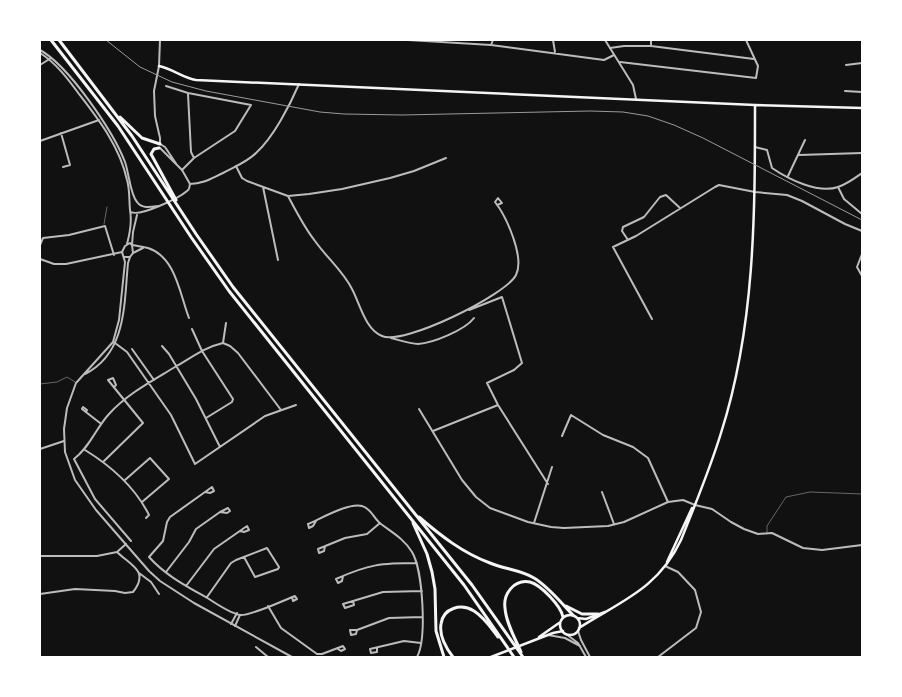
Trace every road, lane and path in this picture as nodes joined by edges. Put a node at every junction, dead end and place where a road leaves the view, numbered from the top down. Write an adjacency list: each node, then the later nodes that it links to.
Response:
1 (51, 40): 126 (highway)
2 (58, 40): 33 (highway)
3 (160, 40): 24 (street)
4 (348, 40): 5 (street)
5 (355, 40)
6 (408, 40): 12 (street)
7 (493, 40): 12 (street)
8 (553, 40): 16 (street)
9 (605, 40): 14 (street)
10 (651, 40): 13 (street)
11 (746, 40): 19 (street)
12 (491, 46): 16 (street)
13 (651, 46): 14 (street); 19 (street)
14 (610, 48): 17 (street)
15 (40, 52): 18 (street)
16 (555, 52): 17 (street)
17 (614, 55): 20 (street)
18 (50, 59): 23 (street); 34 (street)
19 (755, 60): 20 (street)
20 (620, 62): 30 (street)
21 (862, 63): 22 (street)
22 (846, 64)
23 (40, 66)
24 (159, 66): 25 (main road); 38 (street)
25 (299, 84): 30 (main road); 44 (street)
26 (166, 86): 29 (street)
27 (845, 91): 28 (street)
28 (862, 92)
29 (188, 93): 42 (street); 42 (street)
30 (636, 99): 31 (main road)
31 (755, 105): 32 (main road); 39 (main road)
32 (862, 108)
33 (113, 110): 38 (highway); 63 (highway)
34 (100, 120): 35 (street); 56 (street); 58 (street)
35 (61, 133): 37 (street); 45 (street)
36 (805, 140): 41 (street)
37 (40, 141)
38 (160, 146): 46 (street); 63 (highway)
39 (755, 147): 48 (street); 54 (main road)
40 (862, 153): 41 (street)
41 (799, 155): 48 (street)
42 (194, 158): 46 (street)
43 (446, 158): 55 (street)
44 (236, 166): 51 (street); 52 (street)
45 (63, 167)
46 (182, 170): 51 (street)
47 (862, 173): 49 (street)
48 (788, 176): 53 (street)
49 (858, 176): 50 (street); 53 (street)
50 (862, 178)
51 (190, 184): 59 (street)
52 (263, 187): 55 (street); 80 (street)
53 (838, 187): 65 (street)
54 (755, 192): 61 (street); 67 (street); 123 (main road)
55 (288, 196): 88 (street)
56 (139, 204): 58 (street); 59 (street); 64 (street)
57 (498, 205): 82 (street)
58 (130, 206): 62 (street)
59 (158, 206): 64 (street)
60 (107, 207): 66 (lane)
61 (681, 209): 68 (street); 68 (street)
62 (131, 212): 64 (street); 69 (street)
63 (181, 212): 125 (highway)
64 (138, 214): 71 (street)
65 (862, 214)
66 (104, 226): 70 (street); 75 (street)
67 (862, 231)
68 (628, 240): 85 (street)
69 (127, 244): 71 (street); 73 (street)
70 (40, 245)
71 (132, 245): 72 (street); 74 (street)
72 (143, 248): 74 (street); 83 (street)
73 (122, 252): 75 (street); 77 (street)
74 (134, 253): 78 (street)
75 (114, 254): 79 (street)
76 (862, 254): 81 (street)
77 (124, 257): 78 (street); 89 (street)
78 (130, 257): 89 (street)
79 (40, 259)
80 (278, 260)
81 (862, 276)
82 (466, 310): 88 (street); 102 (street)
83 (189, 318)
84 (474, 318): 88 (street)
85 (652, 318)
86 (226, 323): 90 (street)
87 (192, 329): 93 (street)
88 (390, 338)
89 (114, 342): 96 (street); 97 (street)
90 (223, 343): 93 (street); 104 (street)
91 (162, 346): 94 (street)
92 (132, 349): 95 (street)
93 (202, 351): 94 (street); 106 (street)
94 (176, 367): 95 (street); 106 (street)
95 (154, 380): 97 (street)
96 (76, 383): 98 (lane); 110 (street)
97 (149, 383): 100 (street); 111 (street)
98 (40, 384)
99 (114, 387): 100 (street)
100 (124, 400): 107 (street); 114 (street)
101 (296, 405): 104 (street)
102 (498, 405): 108 (street); 117 (street)
103 (419, 409): 108 (street)
104 (281, 410): 111 (street)
105 (86, 412): 107 (street)
106 (206, 418): 111 (street)
107 (100, 423): 113 (street)
108 (433, 431): 130 (street)
109 (562, 436): 122 (street)
110 (64, 440): 112 (street); 135 (street)
111 (220, 447)
112 (40, 449)
113 (85, 450): 114 (street); 134 (street)
114 (103, 462): 116 (street)
115 (552, 468): 117 (street)
116 (125, 480): 121 (street); 121 (street)
117 (548, 484): 130 (street)
118 (205, 492): 143 (street)
119 (602, 492): 131 (street)
120 (862, 494): 133 (lane)
121 (142, 502): 127 (street)
122 (668, 502): 123 (street); 131 (street)
123 (695, 505): 133 (street); 142 (main road)
124 (220, 512): 143 (street)
125 (413, 512): 153 (highway); 183 (highway)
126 (409, 516): 179 (highway); 182 (highway)
127 (146, 518)
128 (316, 521): 129 (street)
129 (380, 523): 137 (street); 141 (street)
130 (534, 523): 131 (street)
131 (614, 524)
132 (240, 531): 146 (street)
133 (767, 532): 136 (street)
134 (132, 541)
135 (126, 544): 138 (street); 163 (street)
136 (862, 545)
137 (325, 546)
138 (117, 552): 139 (street); 144 (street)
139 (40, 556)
140 (244, 557): 140 (street); 150 (street)
141 (417, 563): 145 (street); 147 (street)
142 (665, 566): 155 (main road); 186 (street)
143 (166, 572): 146 (street)
144 (139, 573): 148 (street); 149 (street)
145 (343, 576)
146 (186, 586): 150 (street)
147 (422, 591): 152 (street); 159 (street)
148 (40, 594)
149 (159, 594)
150 (206, 597): 156 (street)
151 (292, 597): 154 (street)
152 (353, 602)
153 (562, 604): 157 (highway); 158 (highway)
154 (268, 606): 156 (street); 175 (street)
155 (609, 611): 157 (main road); 165 (main road)
156 (238, 614): 163 (street); 164 (street)
157 (598, 614): 161 (main road)
158 (573, 615): 160 (main road); 161 (main road)
159 (422, 617): 166 (street); 170 (street)
160 (563, 617): 162 (main road); 183 (highway)
161 (577, 618): 165 (main road)
162 (560, 622): 167 (main road); 171 (main road)
163 (231, 624): 164 (street)
164 (235, 626): 177 (street)
165 (578, 629): 168 (main road); 185 (street)
166 (357, 630)
167 (563, 631): 168 (main road); 169 (main road)
168 (566, 634): 172 (street)
169 (547, 635): 171 (main road); 172 (street)
170 (421, 643): 174 (street); 178 (street)
171 (528, 643): 181 (main road)
172 (580, 646): 184 (street)
173 (256, 647): 176 (street)
174 (377, 648)
175 (338, 649)
176 (268, 657)
177 (292, 657)
178 (417, 657)
179 (444, 657)
180 (452, 657): 182 (highway)
181 (491, 657)
182 (514, 657)
183 (523, 657)
184 (586, 657)
185 (590, 657)
186 (658, 657)

